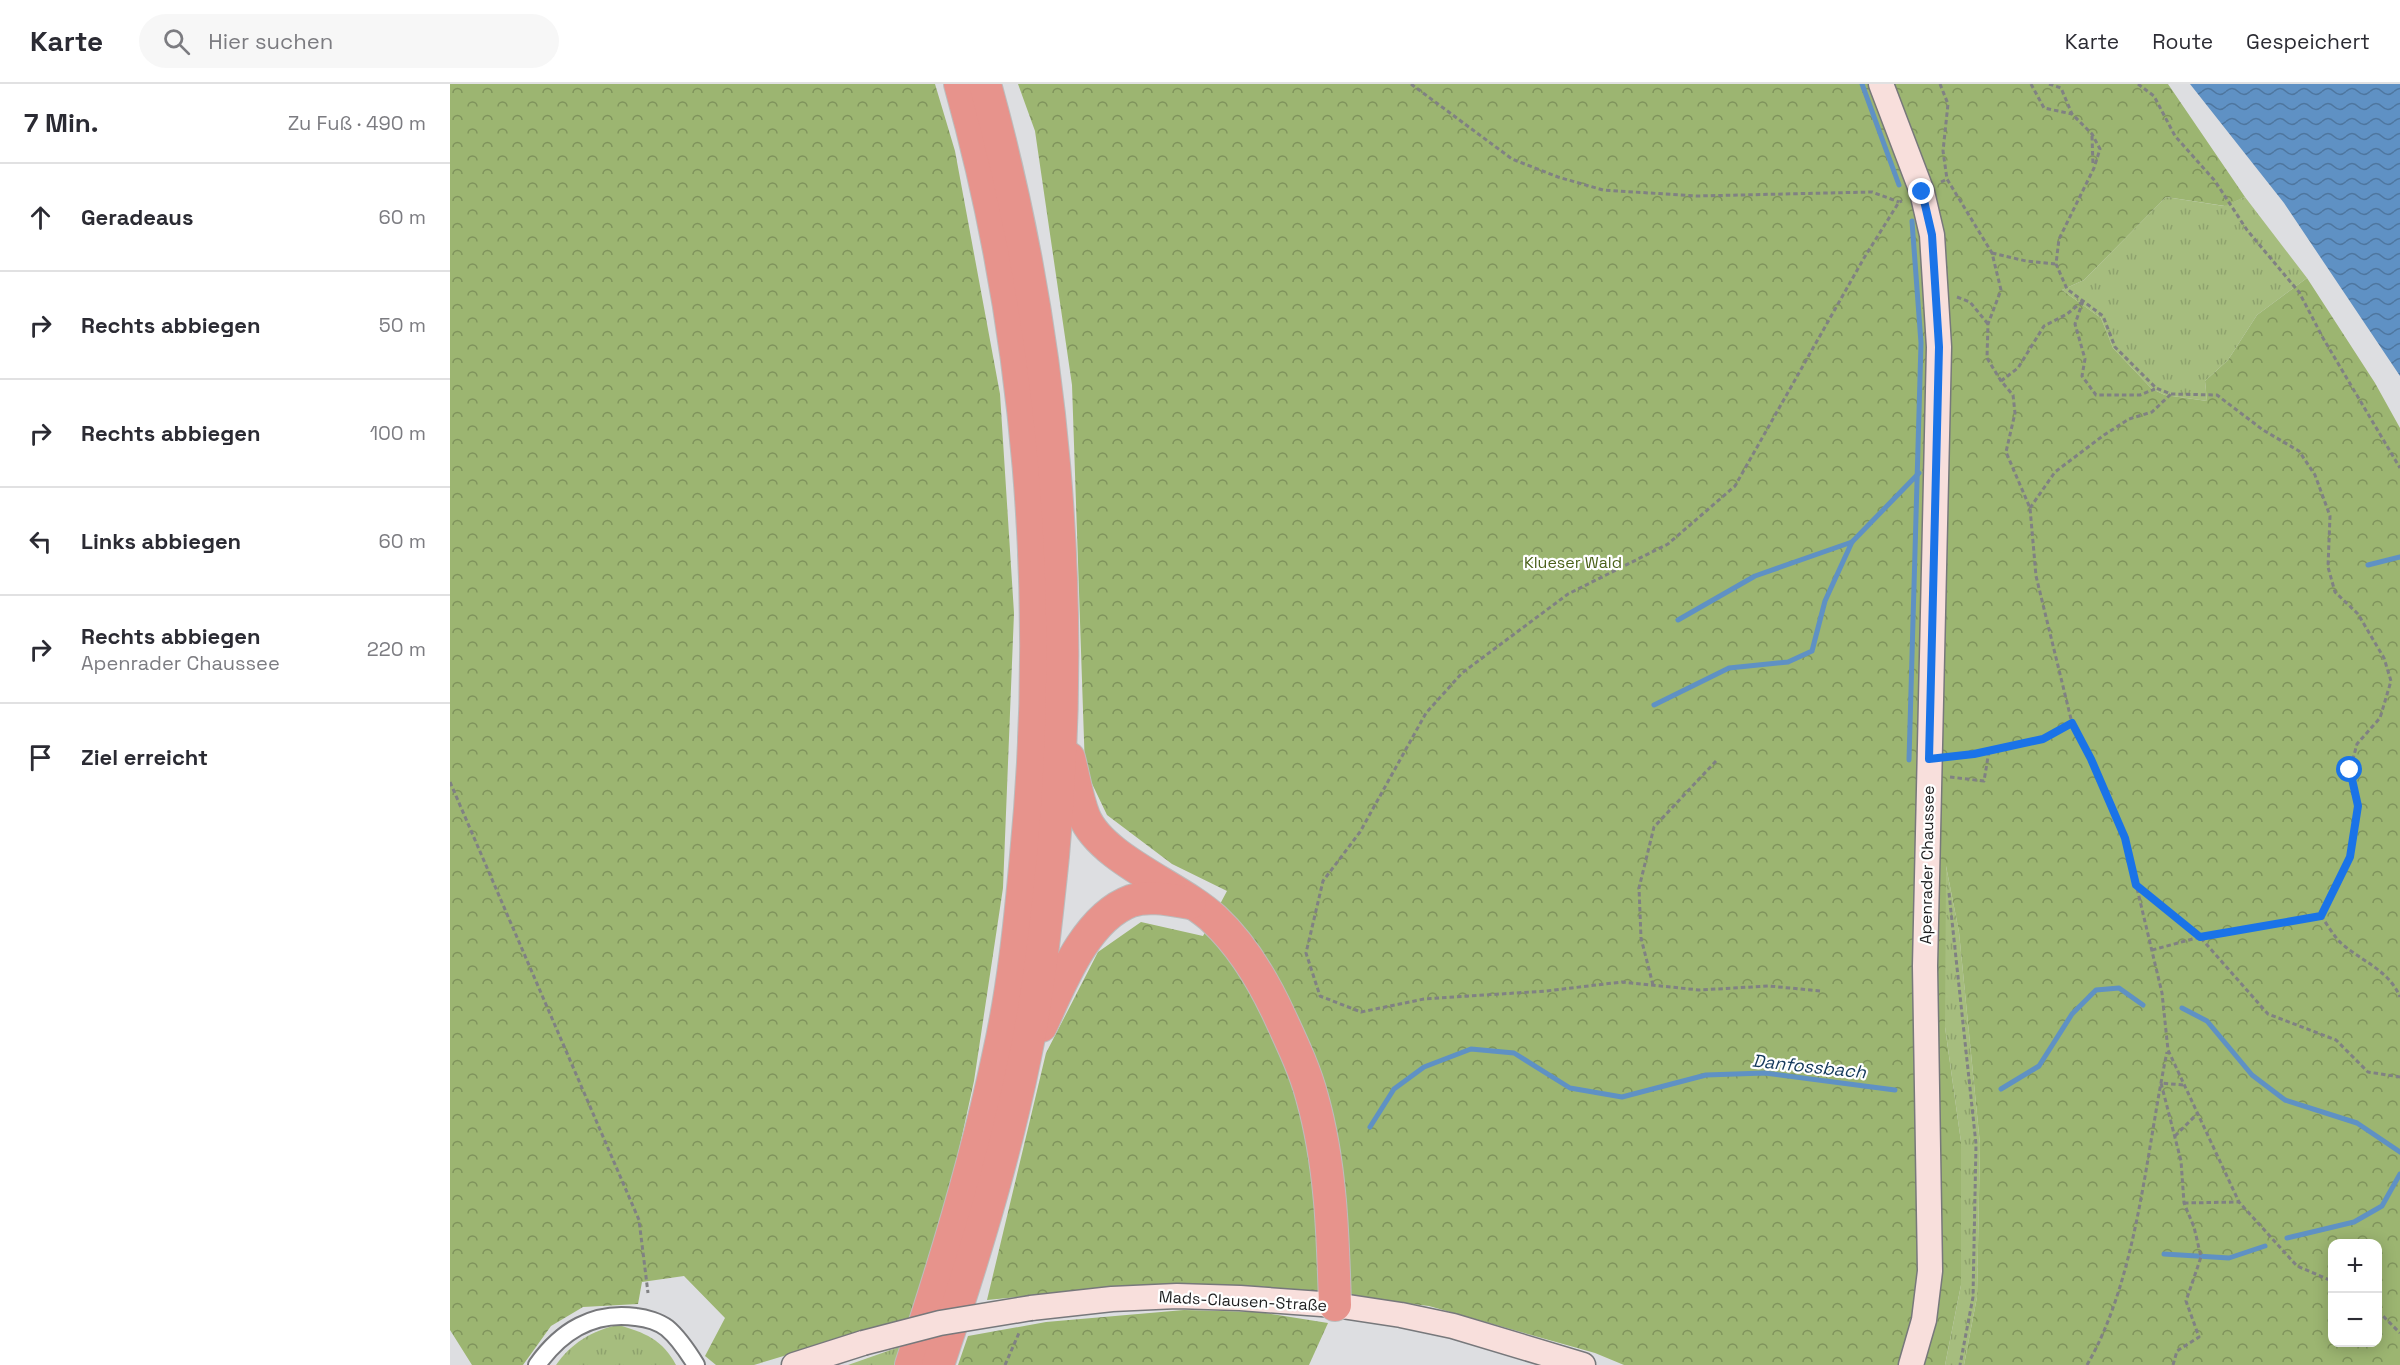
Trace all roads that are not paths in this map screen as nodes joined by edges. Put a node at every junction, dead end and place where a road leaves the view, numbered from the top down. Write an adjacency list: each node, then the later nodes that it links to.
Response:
1 (960, 84): 11 (highway)
2 (985, 84): 4 (highway)
3 (1881, 84): 14 (street, Apenrader Chaussee)
4 (1061, 729): 5 (highway); 6 (highway)
5 (1194, 904): 6 (highway); 7 (highway)
6 (1026, 1056): 12 (highway)
7 (1335, 1305): 10 (street, Mads-Clausen-Straße, bridge); 13 (street, Mads-Clausen-Straße)
8 (537, 1365): 9 (street)
9 (696, 1365)
10 (794, 1365)
11 (911, 1365)
12 (938, 1365)
13 (1583, 1365)
14 (1911, 1365)

